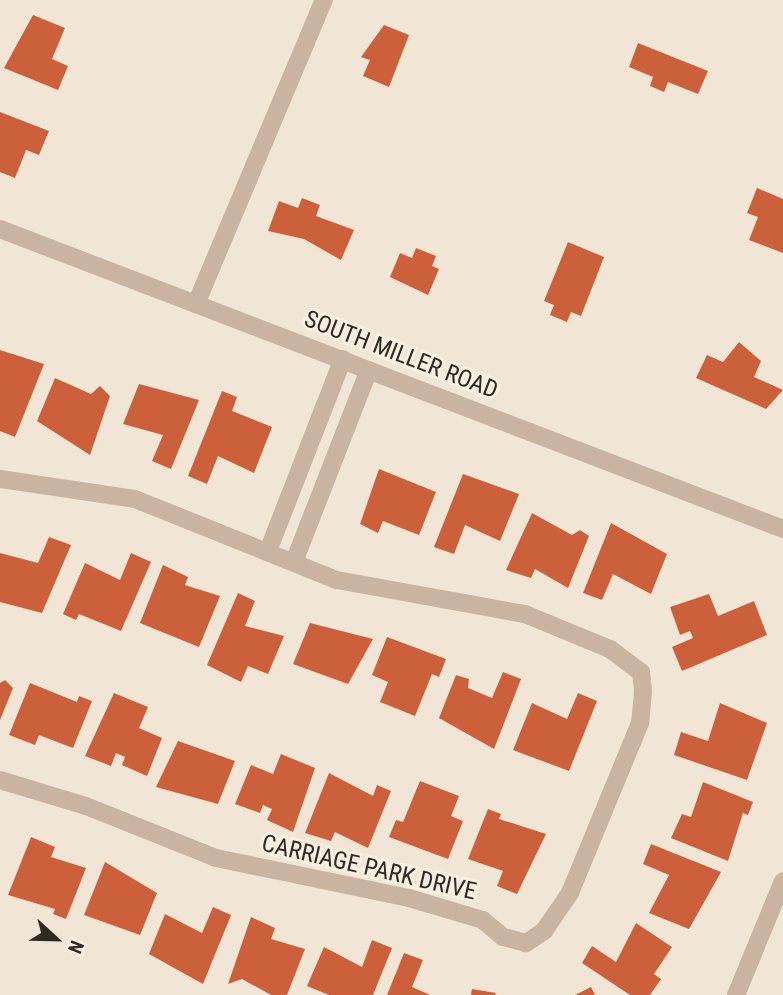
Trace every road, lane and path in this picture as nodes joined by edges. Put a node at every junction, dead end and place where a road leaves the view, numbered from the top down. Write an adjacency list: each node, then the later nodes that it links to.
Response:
1 (324, 0): 3 (street)
2 (0, 229): 3 (street, SOUTH MILLER ROAD)
3 (196, 304): 4 (street, SOUTH MILLER ROAD)
4 (342, 359): 5 (street, SOUTH MILLER ROAD); 8 (street)
5 (369, 370): 7 (street, SOUTH MILLER ROAD); 9 (street)
6 (0, 479): 8 (street, CARRIAGE PARK DRIVE)
7 (783, 529)
8 (268, 551): 9 (street, CARRIAGE PARK DRIVE)
9 (294, 562): 10 (street, CARRIAGE PARK DRIVE)
10 (0, 780)
11 (783, 881): 12 (street)
12 (736, 995)

